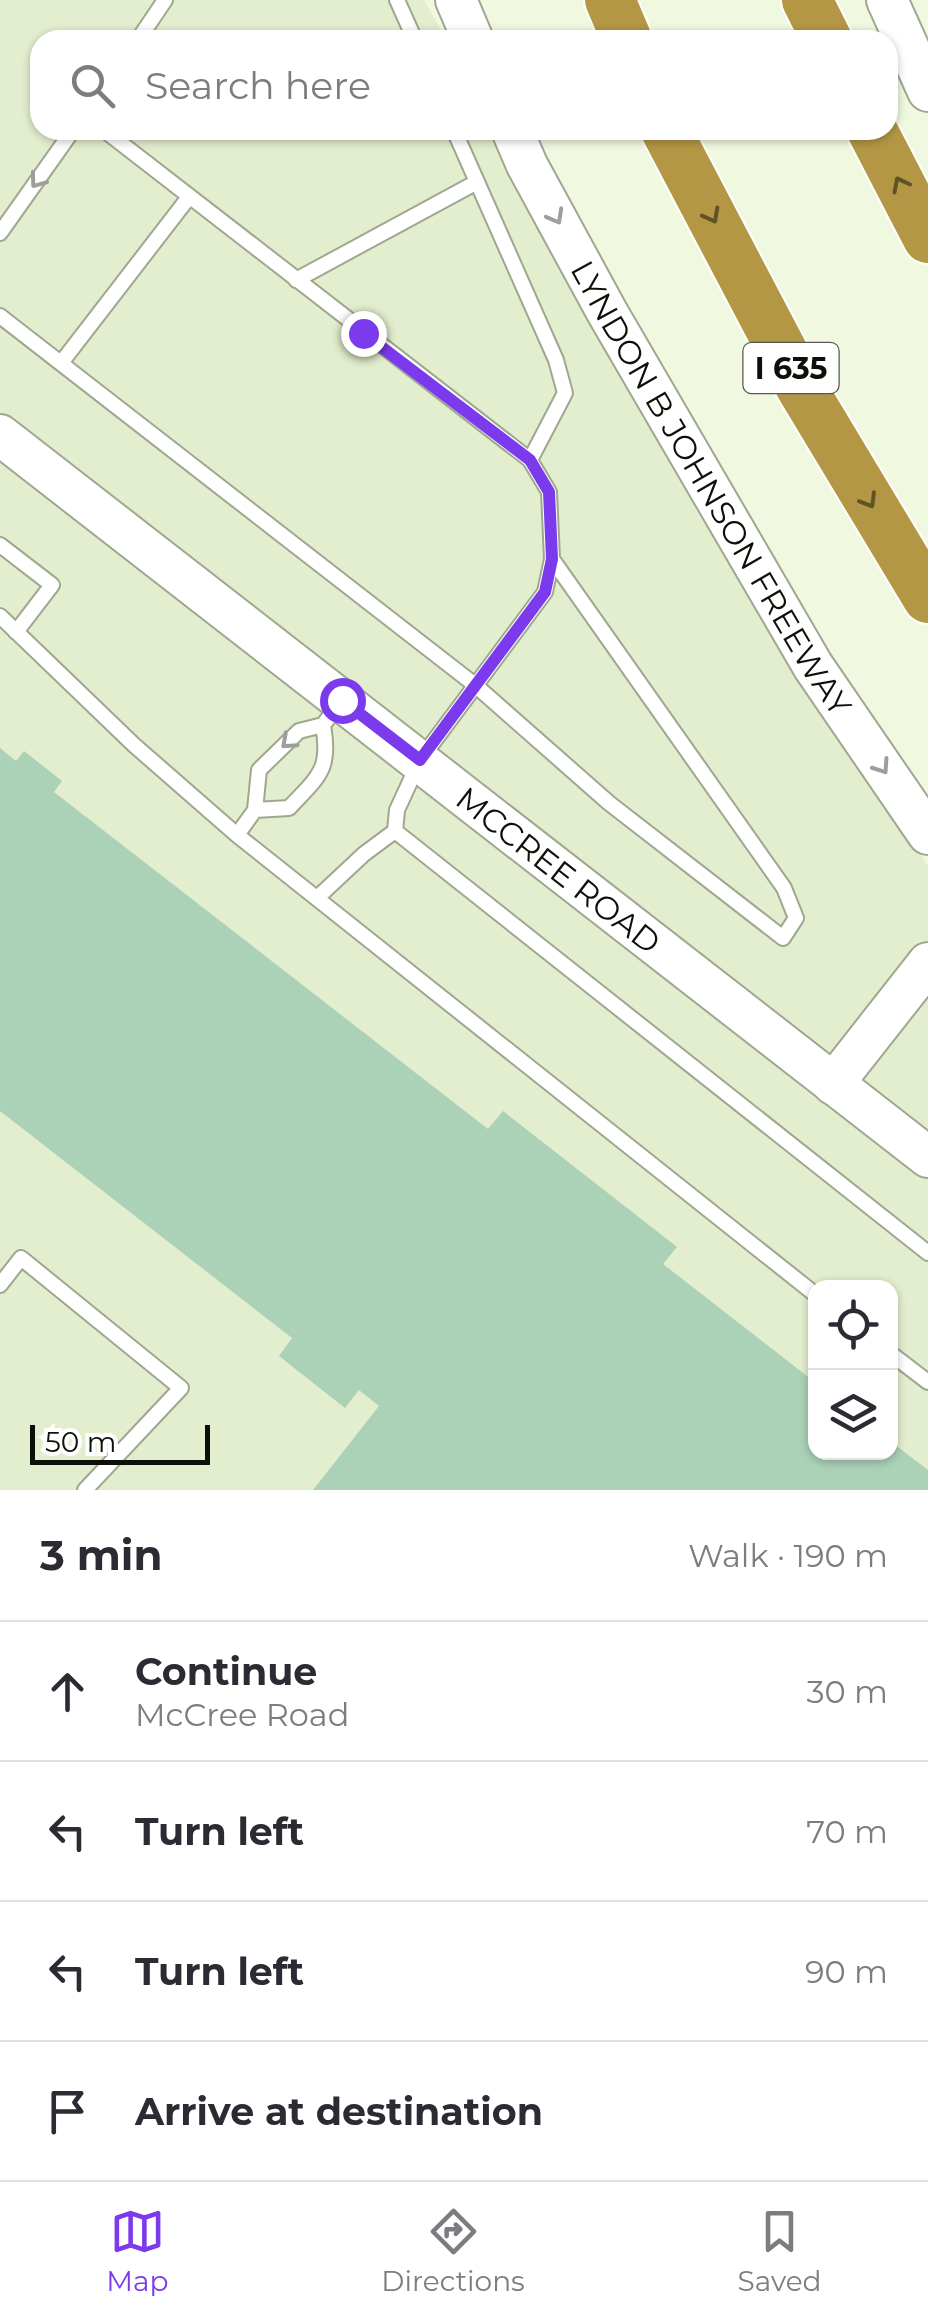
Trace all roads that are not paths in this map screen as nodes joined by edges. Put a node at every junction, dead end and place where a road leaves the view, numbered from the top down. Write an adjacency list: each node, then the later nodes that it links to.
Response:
1 (165, 0): 7 (lane)
2 (397, 0): 8 (lane)
3 (456, 0): 9 (main road)
4 (610, 0): 10 (highway)
5 (807, 0): 11 (highway)
6 (887, 0): 12 (main road)
7 (145, 30)
8 (410, 30)
9 (469, 30)
10 (623, 30)
11 (821, 30)
12 (928, 91)
13 (67, 140): 21 (lane, one-way to 21)
14 (117, 140): 20 (lane)
15 (459, 140): 19 (lane)
16 (517, 140): 38 (main road, LYNDON B JOHNSON FREEWAY, one-way to 38)
17 (671, 140): 30 (highway, I 635, one-way to 30)
18 (877, 140): 22 (highway, one-way to 18)
19 (478, 182): 23 (lane); 27 (lane)
20 (189, 196): 23 (lane); 25 (lane)
21 (0, 233)
22 (928, 238)
23 (296, 280): 27 (lane)
24 (0, 316): 25 (lane)
25 (61, 363): 33 (lane)
26 (0, 435): 34 (main road, MCCREE ROAD)
27 (530, 460): 29 (lane)
28 (0, 545): 32 (lane)
29 (552, 559): 33 (lane); 33 (lane)
30 (928, 598)
31 (0, 616): 32 (lane)
32 (16, 632): 39 (lane)
33 (475, 685): 35 (lane)
34 (332, 712): 35 (main road, MCCREE ROAD); 36 (lane, one-way to 36); 36 (lane)
35 (420, 760): 37 (lane); 42 (main road, MCCREE ROAD)
36 (255, 810): 39 (lane)
37 (395, 831): 40 (lane); 44 (lane)
38 (928, 834)
39 (238, 835): 40 (lane)
40 (317, 898): 46 (lane)
41 (928, 963): 42 (main road)
42 (834, 1084): 43 (main road, MCCREE ROAD)
43 (928, 1157)
44 (928, 1253)
45 (0, 1285): 49 (lane)
46 (808, 1289)
47 (898, 1359): 48 (lane)
48 (928, 1382)
49 (85, 1490)

